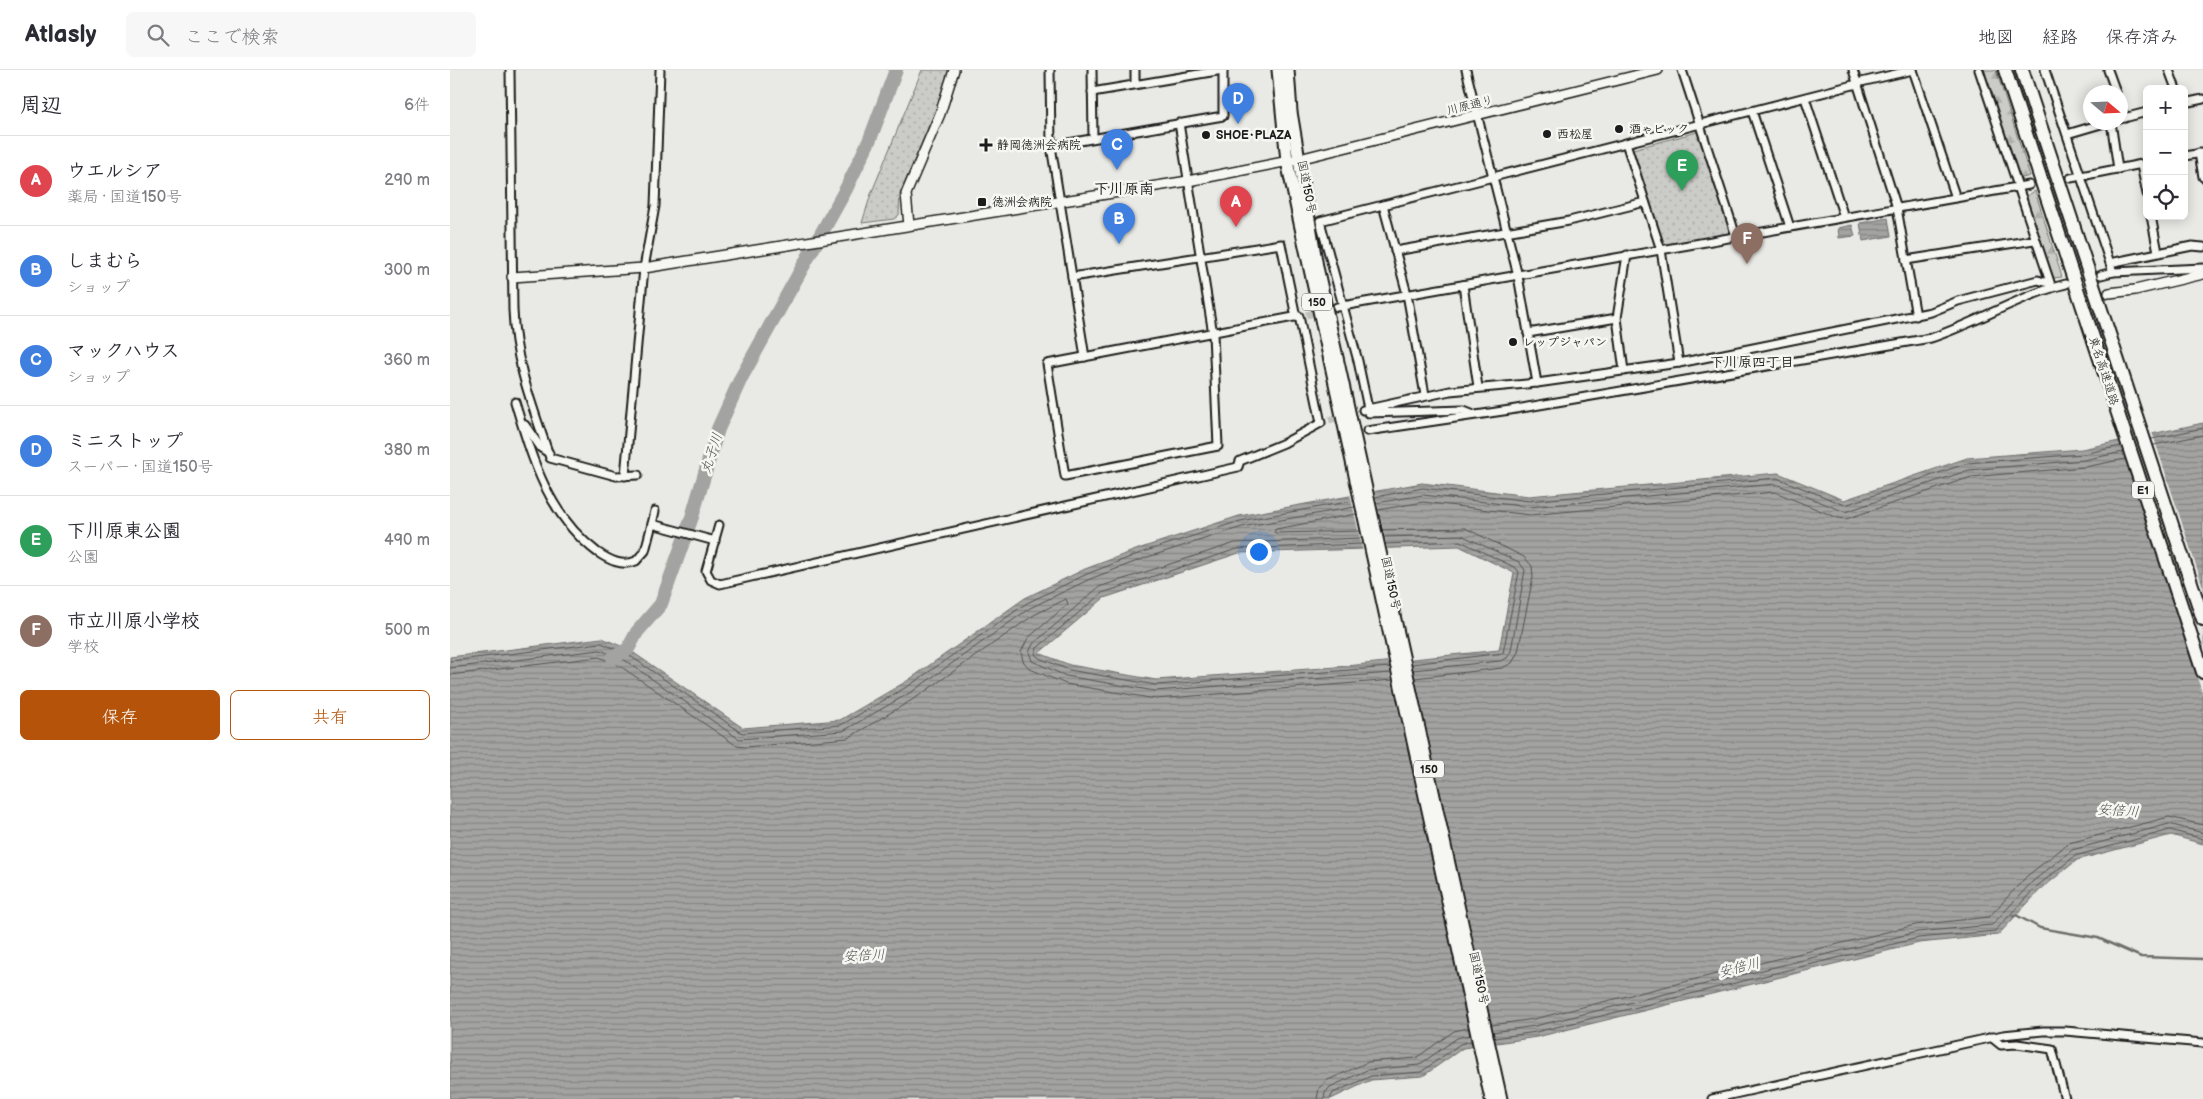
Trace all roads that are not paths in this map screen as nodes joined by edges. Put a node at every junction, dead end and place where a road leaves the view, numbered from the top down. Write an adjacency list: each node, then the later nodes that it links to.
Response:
1 (510, 70): 80 (street)
2 (660, 70): 74 (street)
3 (954, 70): 61 (street)
4 (1050, 70): 41 (street)
5 (1092, 70): 26 (street)
6 (1135, 70): 22 (street)
7 (1223, 70): 21 (street); 34 (street)
8 (1278, 70): 44 (highway, 国道150号 / 150)
9 (1288, 70): 44 (highway, 国道150号 / 150)
10 (1466, 70): 32 (street)
11 (1658, 70): 32 (street, 川原通り)
12 (1682, 70): 35 (street)
13 (1853, 70): 23 (street)
14 (1913, 70): 23 (street); 54 (street)
15 (1979, 70): 53 (street)
16 (2005, 70): 113 (highway, 東名高速道路 / E1)
17 (2022, 70): 112 (highway, 東名高速道路 / E1)
18 (2045, 70): 38 (street)
19 (2108, 70): 24 (street)
20 (2169, 70): 25 (street)
21 (1178, 73): 22 (street)
22 (1135, 84): 26 (street)
23 (1857, 84): 27 (street); 58 (street)
24 (2113, 85)
25 (2175, 85)
26 (1092, 92): 39 (street)
27 (1805, 98): 30 (street); 59 (street)
28 (2203, 99): 29 (street)
29 (2188, 102)
30 (1752, 111): 35 (street); 62 (street)
31 (2143, 113): 33 (street)
32 (1477, 116): 44 (street, 川原通り); 48 (street)
33 (2128, 117)
34 (1179, 124): 39 (street); 51 (street)
35 (1700, 124): 40 (street); 64 (street)
36 (2083, 130): 38 (street)
37 (2111, 130): 46 (street)
38 (2067, 134): 47 (street)
39 (1093, 138): 41 (street)
40 (1626, 143): 48 (street); 56 (street)
41 (1051, 146): 55 (street)
42 (2201, 153): 43 (street); 49 (street)
43 (2188, 155)
44 (1293, 160): 51 (street, 川原通り); 104 (highway, 国道150号 / 150)
45 (2143, 164): 46 (street)
46 (2118, 169): 47 (street)
47 (2081, 176): 50 (street); 73 (street)
48 (1493, 177): 57 (street); 63 (street)
49 (2203, 177)
50 (2071, 178)
51 (1188, 181): 55 (street, 川原通り); 71 (street)
52 (2029, 185): 53 (street)
53 (2017, 187): 54 (street); 65 (street)
54 (1956, 198): 58 (street)
55 (1059, 201): 61 (street, 川原通り); 81 (street)
56 (1645, 202): 63 (street); 67 (street)
57 (1383, 205): 68 (street); 87 (street)
58 (1897, 208): 59 (street); 72 (street)
59 (1844, 217): 62 (street)
60 (2152, 220): 69 (street)
61 (909, 225): 74 (street, 川原通り)
62 (1790, 227): 64 (street)
63 (1507, 232): 68 (street); 79 (street)
64 (1736, 236): 67 (street)
65 (2034, 240): 72 (street); 84 (street)
66 (2203, 246): 69 (street)
67 (1661, 250): 70 (street); 94 (street)
68 (1395, 251): 86 (street)
69 (2158, 252): 73 (street)
70 (1628, 255): 79 (street); 90 (street)
71 (1200, 257): 81 (street); 88 (street); 92 (street)
72 (1906, 260): 89 (street)
73 (2110, 263): 76 (street)
74 (644, 268): 80 (street, 川原通り); 107 (street)
75 (2203, 268): 76 (street)
76 (2113, 272): 78 (street)
77 (2203, 274): 85 (street)
78 (2101, 275)
79 (1518, 276): 83 (street); 91 (street)
80 (512, 277): 105 (street)
81 (1072, 277): 93 (street)
82 (2066, 284): 84 (street)
83 (1463, 285): 86 (street); 97 (street)
84 (2051, 285): 89 (street); 100 (street)
85 (2109, 293)
86 (1407, 294): 87 (street); 98 (street)
87 (1340, 307): 99 (street)
88 (1300, 316): 92 (street); 102 (street)
89 (1916, 316): 94 (street)
90 (1617, 318): 91 (street); 95 (street)
91 (1528, 333): 96 (street)
92 (1213, 334): 93 (street); 93 (street)
93 (1085, 356)
94 (1679, 363): 95 (street)
95 (1624, 371): 96 (street)
96 (1537, 383): 97 (street)
97 (1478, 387): 98 (street)
98 (1425, 395): 99 (street)
99 (1365, 409): 100 (street)
100 (1477, 415): 103 (street)
101 (1329, 420): 102 (street)
102 (1321, 422): 111 (street)
103 (1367, 431)
104 (1351, 441): 116 (highway, 国道150号 / 150); 117 (highway, 国道150号 / 150)
105 (549, 452): 107 (street); 109 (street)
106 (638, 475): 107 (street)
107 (625, 476)
108 (655, 510): 109 (street)
109 (652, 524): 111 (street)
110 (719, 525): 111 (street)
111 (715, 541)
112 (2203, 619)
113 (2203, 672)
114 (1991, 1037): 115 (street); 118 (street); 119 (street)
115 (2203, 1043)
116 (1491, 1099)
117 (1501, 1099)
118 (1712, 1099)
119 (2065, 1099)

